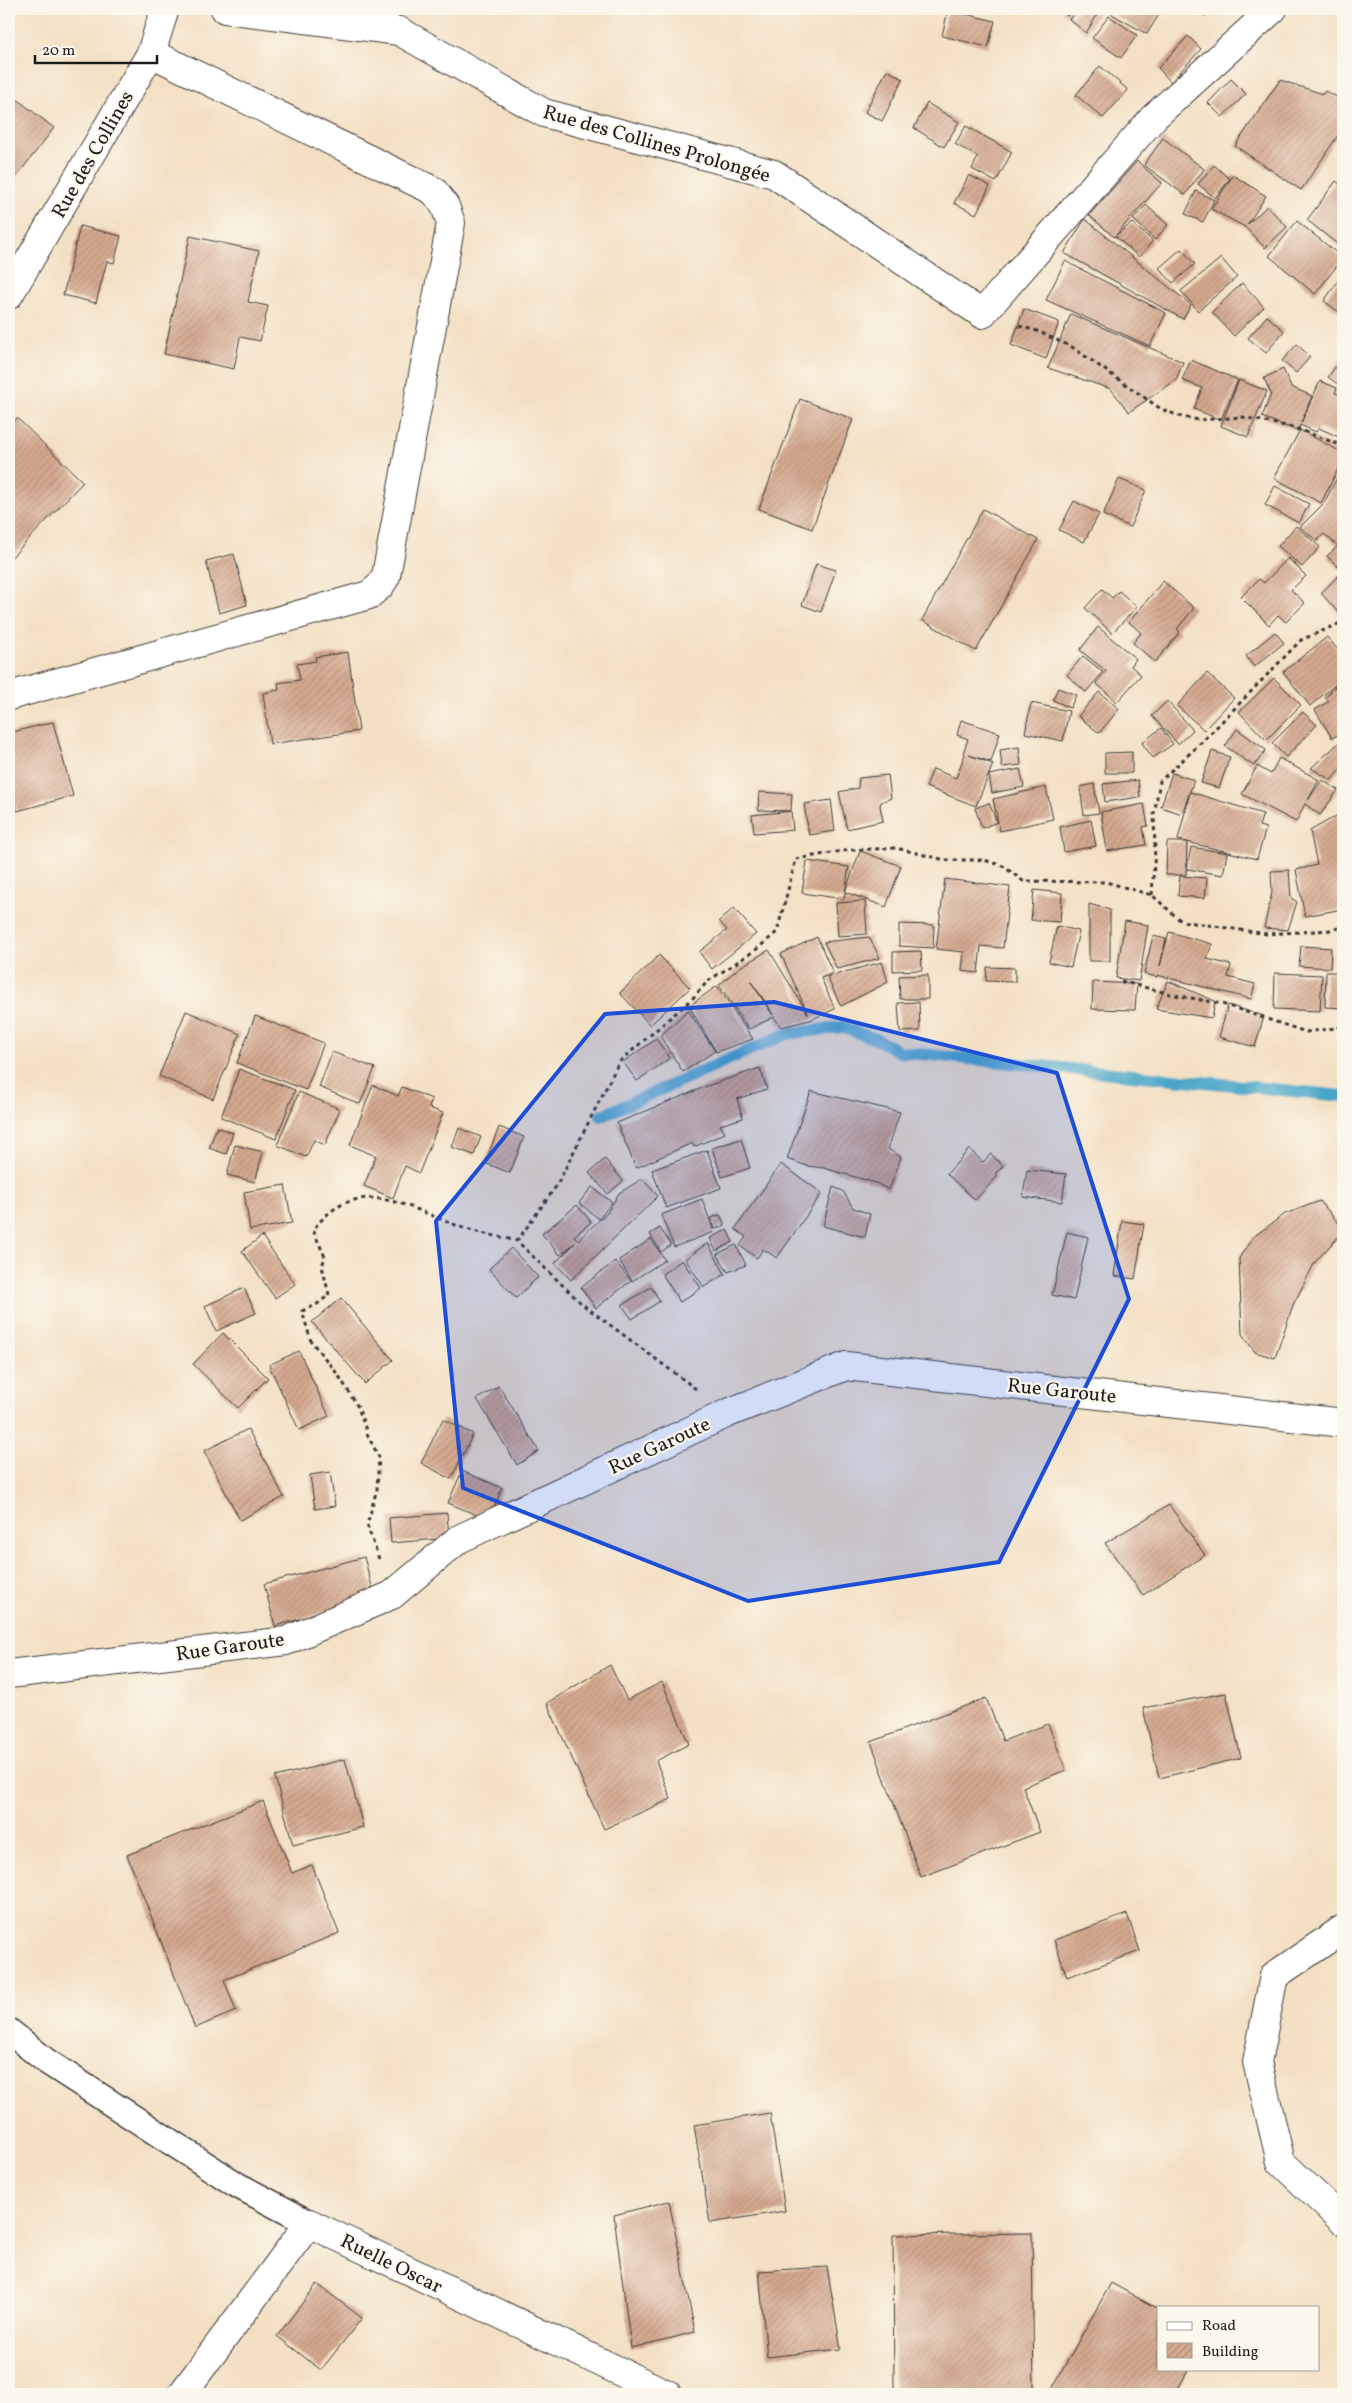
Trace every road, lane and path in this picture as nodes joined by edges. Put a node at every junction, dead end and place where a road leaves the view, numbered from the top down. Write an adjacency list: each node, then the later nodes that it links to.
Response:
1 (165, 9): 4 (street, Rue des Collines)
2 (225, 9): 6 (street, Rue des Collines Prolongée)
3 (1272, 9): 6 (street)
4 (151, 54): 5 (street, Rue des Collines); 9 (street)
5 (9, 296)
6 (982, 314): 7 (path)
7 (1343, 446)
8 (1343, 622): 10 (path)
9 (9, 696)
10 (1152, 895): 11 (path); 14 (path)
11 (1343, 927)
12 (1121, 981): 13 (path)
13 (1343, 1027)
14 (517, 1241): 15 (path); 17 (path)
15 (728, 1412): 16 (street, Rue Garoute); 17 (street, Rue Garoute)
16 (1343, 1423)
17 (392, 1595): 18 (street, Rue Garoute)
18 (9, 1674)
19 (1343, 1929): 21 (street)
20 (9, 2031): 22 (lane)
21 (1343, 2221)
22 (309, 2223): 23 (street); 24 (street, Ruelle Oscar)
23 (182, 2394)
24 (667, 2394)

